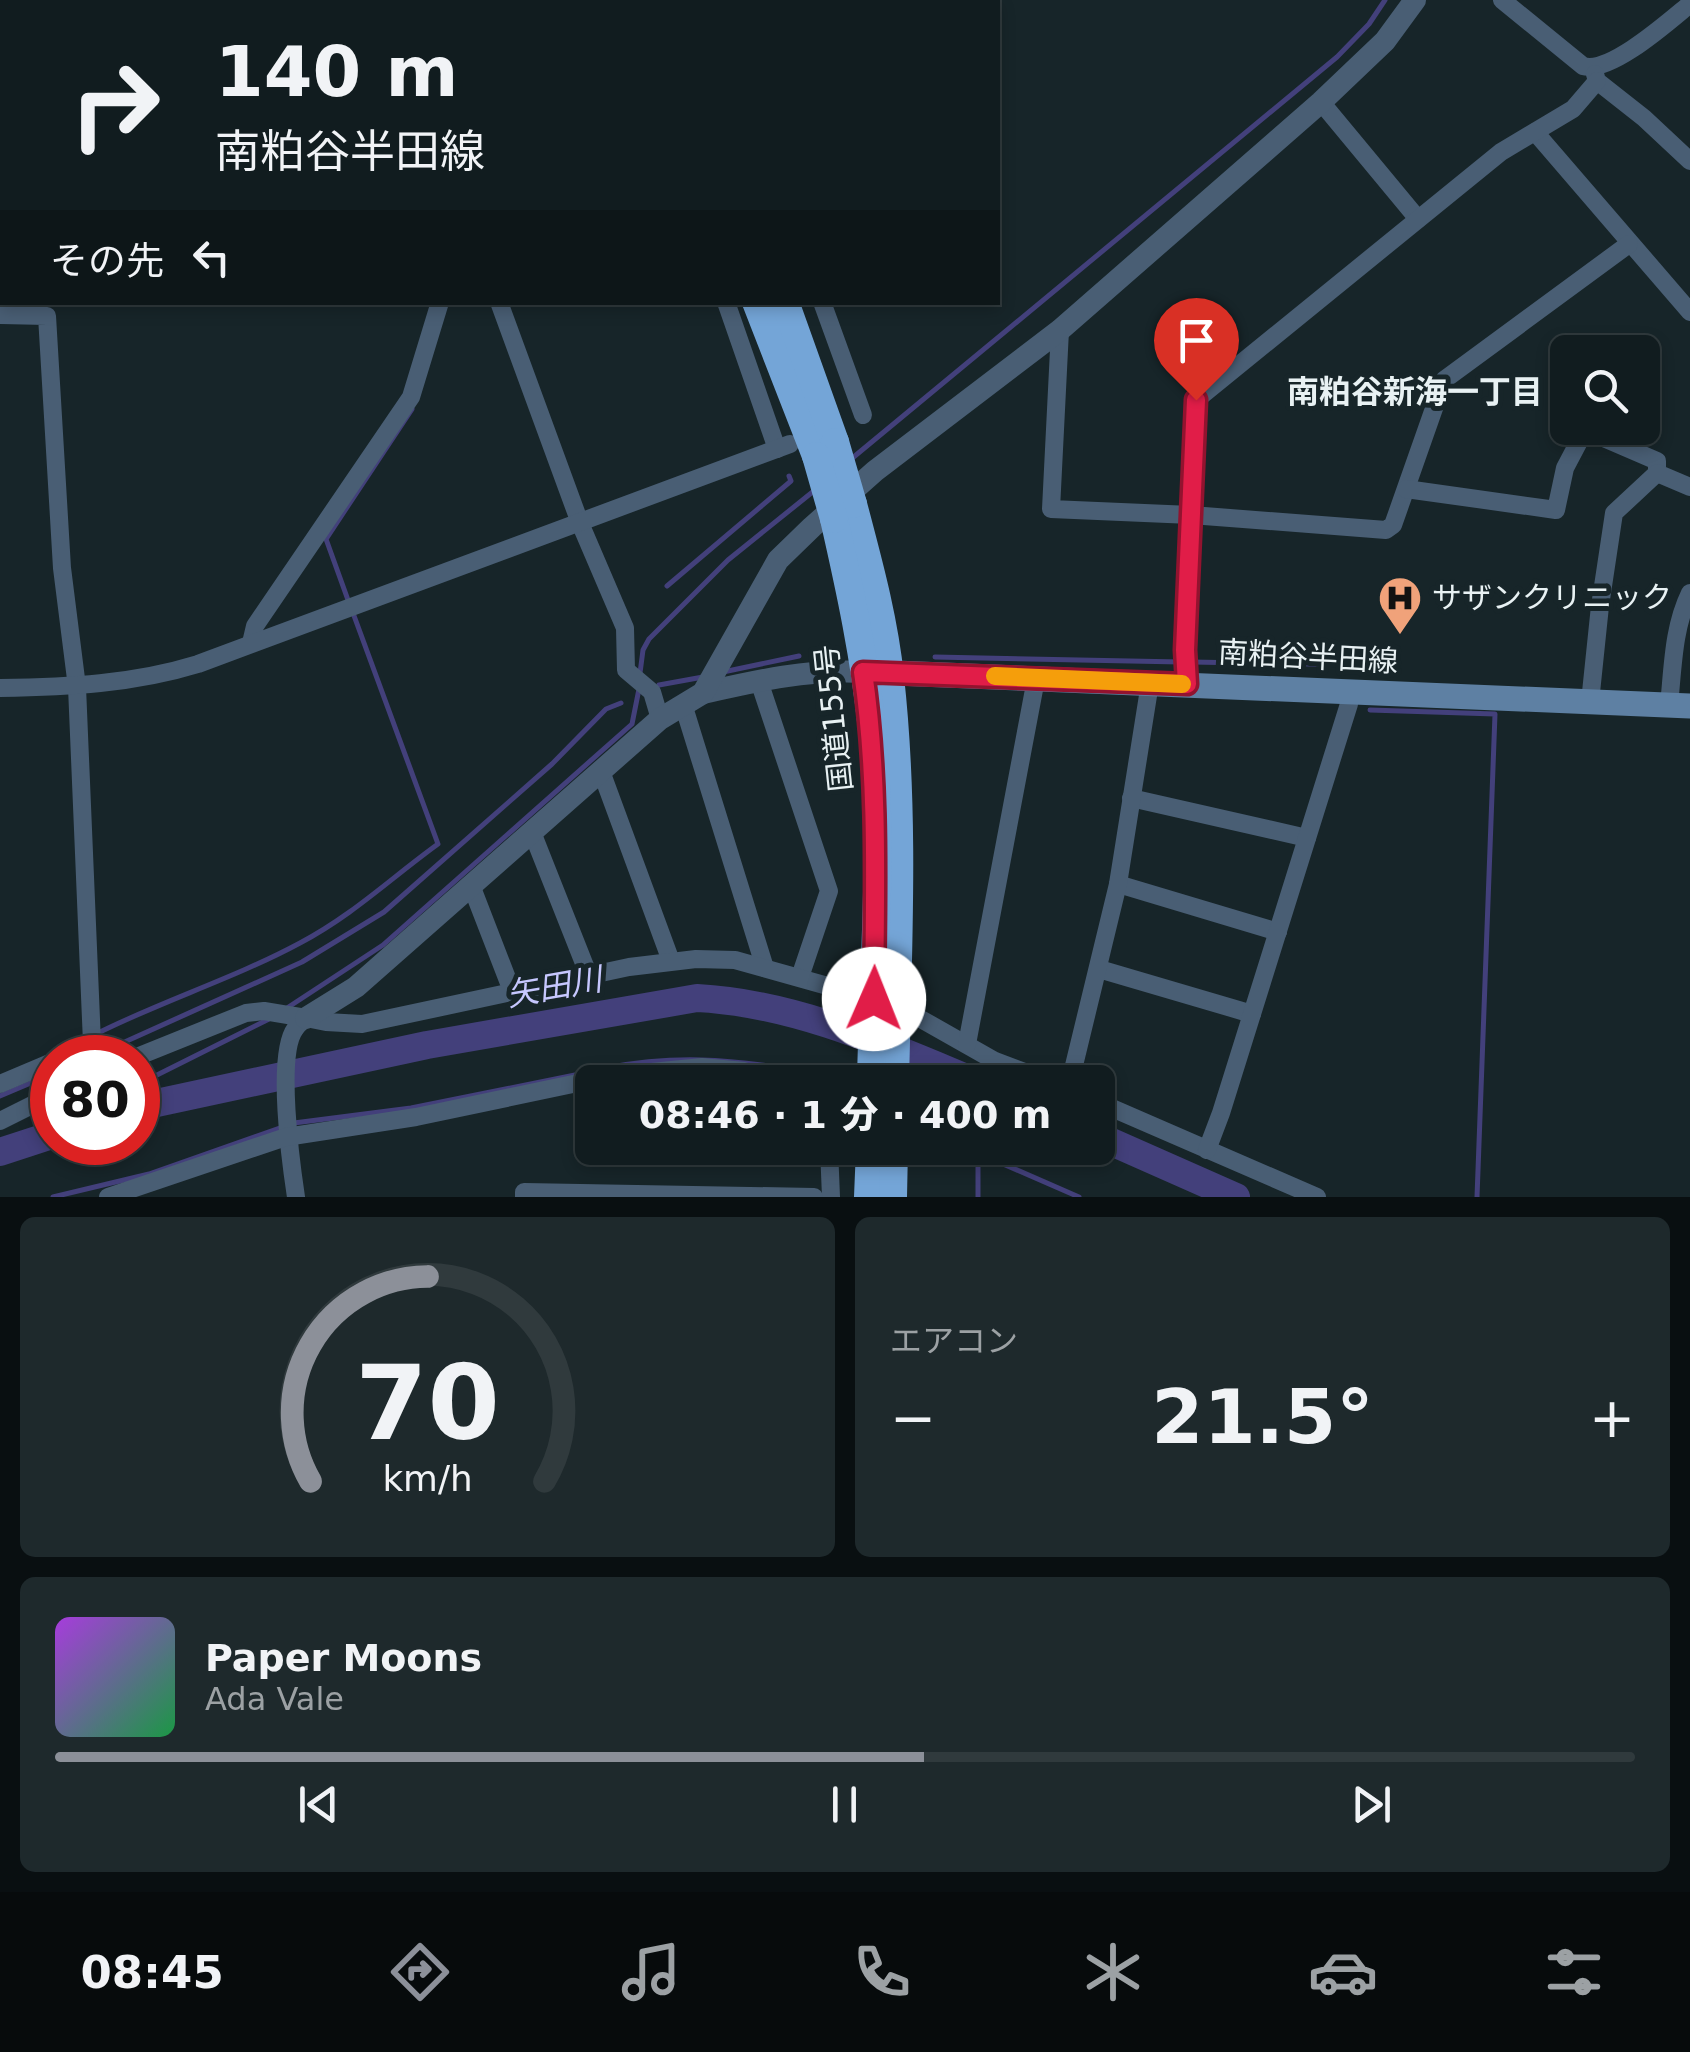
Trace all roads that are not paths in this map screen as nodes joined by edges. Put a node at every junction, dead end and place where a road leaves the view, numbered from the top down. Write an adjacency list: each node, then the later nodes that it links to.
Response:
1 (1415, 0): 5 (street)
2 (1502, 0): 4 (street)
3 (1687, 11): 4 (street)
4 (1595, 75): 6 (street); 7 (street)
5 (1322, 102): 8 (street); 18 (street)
6 (1535, 132): 8 (street); 9 (street)
7 (1690, 161)
8 (1418, 219): 24 (street)
9 (1629, 244): 16 (street); 23 (street)
10 (439, 305): 27 (street)
11 (500, 305): 25 (street)
12 (727, 305): 25 (street)
13 (757, 305): 20 (highway, 国道155号)
14 (786, 305): 20 (highway, 国道155号)
15 (823, 305): 19 (street)
16 (1690, 312)
17 (0, 314): 33 (street)
18 (1060, 330): 24 (street); 36 (street)
19 (863, 414)
20 (826, 449): 28 (highway, 国道155号, bridge)
21 (1657, 474): 22 (street); 23 (street); 37 (street)
22 (1690, 487)
23 (1406, 488): 24 (street)
24 (1190, 515): 32 (street)
25 (580, 523): 27 (street); 39 (street)
26 (1690, 593): 38 (street)
27 (251, 643): 33 (street)
28 (876, 672): 29 (main road, 南粕谷半田線); 30 (street); 53 (highway, 国道155号)
29 (1036, 678): 31 (main road, 南粕谷半田線); 57 (street)
30 (759, 681): 36 (street); 51 (street)
31 (1150, 683): 32 (main road, 南粕谷半田線); 41 (street)
32 (1187, 684): 35 (main road, 南粕谷半田線)
33 (77, 687): 34 (street); 56 (street)
34 (0, 688)
35 (1349, 692): 37 (main road, 南粕谷半田線); 43 (street)
36 (693, 699): 39 (street); 48 (street)
37 (1590, 702): 38 (main road, 南粕谷半田線)
38 (1680, 705)
39 (660, 719): 40 (street)
40 (601, 771): 42 (street); 47 (street)
41 (1132, 798): 43 (street); 44 (street)
42 (532, 832): 45 (street); 50 (street)
43 (1308, 838): 46 (street)
44 (1118, 884): 46 (street); 49 (street)
45 (472, 885): 52 (street); 55 (street)
46 (1278, 932): 54 (street)
47 (671, 960): 48 (street); 50 (street)
48 (764, 968): 51 (street)
49 (1100, 970): 54 (street); 61 (street)
50 (588, 976): 52 (street)
51 (800, 977): 53 (street)
52 (512, 991): 55 (street)
53 (885, 1011): 57 (street); 59 (highway, 国道155号)
54 (1252, 1014): 69 (street)
55 (306, 1018): 58 (street); 68 (street)
56 (92, 1035)
57 (967, 1044): 60 (street)
58 (160, 1048)
59 (883, 1065)
60 (1005, 1065)
61 (1075, 1065)
62 (30, 1071): 63 (street)
63 (0, 1084)
64 (575, 1084): 68 (street)
65 (30, 1106): 67 (street)
66 (1115, 1109): 69 (street)
67 (0, 1121)
68 (287, 1134): 73 (street); 74 (street)
69 (1207, 1150): 80 (street)
70 (830, 1165): 77 (street)
71 (869, 1165): 78 (highway)
72 (894, 1165): 79 (highway)
73 (108, 1197)
74 (296, 1197)
75 (524, 1197): 76 (street)
76 (814, 1197)
77 (830, 1197)
78 (868, 1197)
79 (893, 1197)
80 (1316, 1197)

